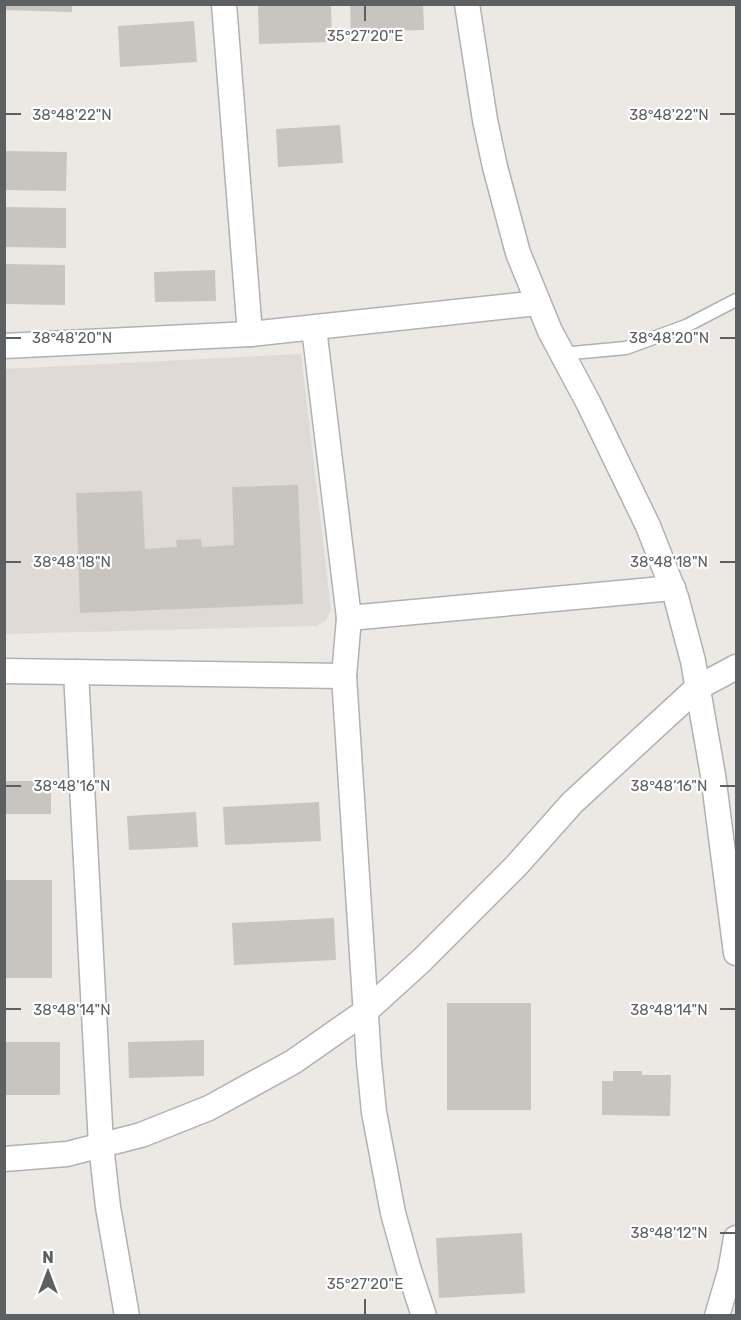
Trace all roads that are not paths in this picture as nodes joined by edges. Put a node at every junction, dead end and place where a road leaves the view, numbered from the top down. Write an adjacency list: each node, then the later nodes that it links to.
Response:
1 (224, 4): 6 (street)
2 (467, 4): 4 (street)
3 (736, 300): 8 (lane)
4 (538, 303): 5 (street); 8 (street)
5 (314, 328): 6 (street); 10 (street)
6 (250, 334): 7 (street)
7 (4, 346)
8 (561, 354): 9 (street)
9 (673, 588): 10 (street); 15 (street)
10 (350, 618): 14 (street)
11 (736, 667): 15 (street)
12 (4, 671): 13 (street)
13 (76, 672): 14 (street); 18 (street)
14 (344, 676): 17 (street)
15 (697, 688): 16 (street); 17 (street)
16 (736, 953)
17 (366, 1011): 18 (street); 22 (street)
18 (100, 1145): 19 (street); 21 (street)
19 (4, 1159)
20 (736, 1238): 23 (street)
21 (127, 1316)
22 (424, 1316)
23 (717, 1316)

